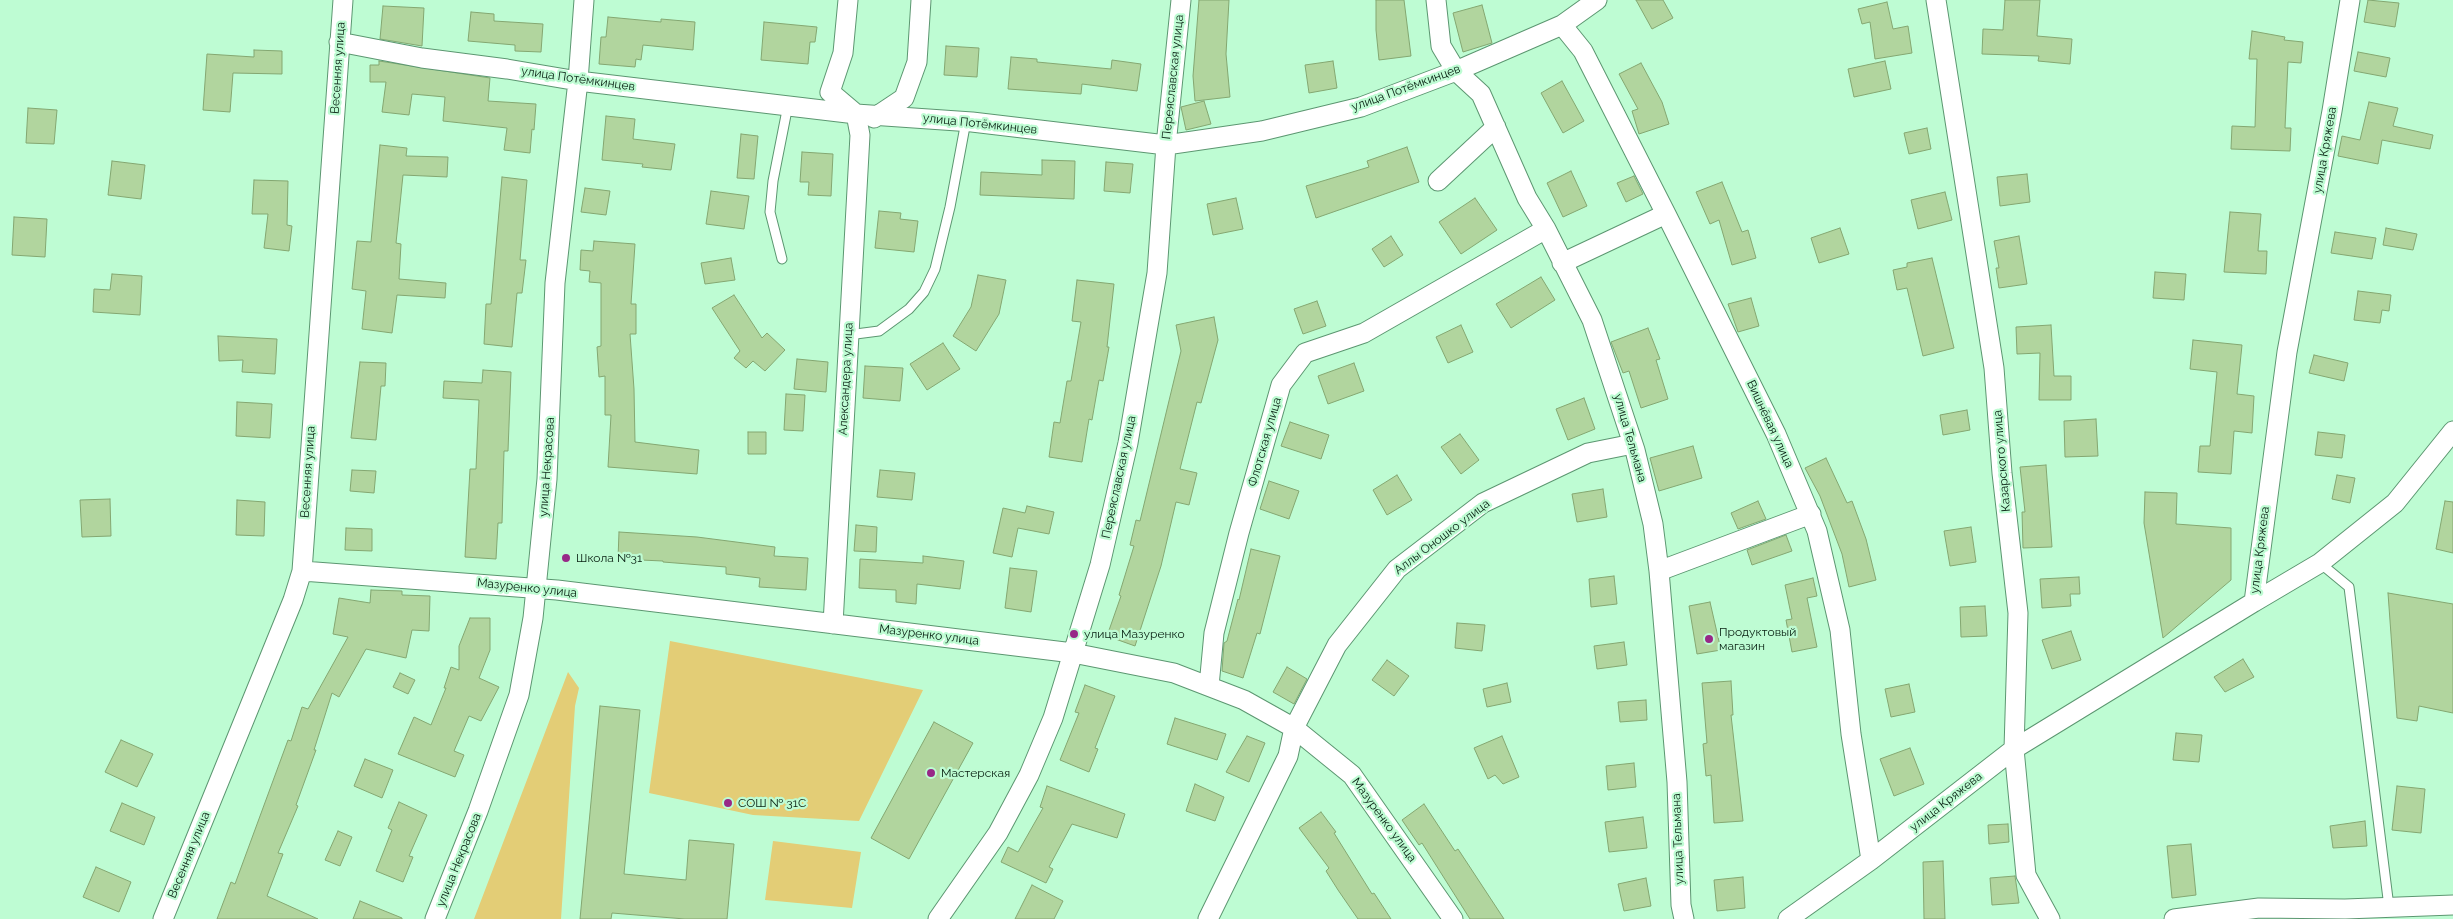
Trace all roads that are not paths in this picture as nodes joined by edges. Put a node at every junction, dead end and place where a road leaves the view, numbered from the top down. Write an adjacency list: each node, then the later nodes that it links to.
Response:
1 (343, 0): 11 (street, Весенняя улица)
2 (584, 0): 13 (street, улица Некрасова)
3 (848, 0): 15 (street)
4 (921, 0): 16 (street)
5 (1181, 0): 20 (street, Переяславская улица)
6 (1436, 0): 12 (street, улица Тельмана)
7 (1597, 0): 10 (street, улица Потёмкинцев)
8 (1936, 0): 39 (street, Казарского улица)
9 (2350, 0): 34 (street, улица Кряжева)
10 (1562, 25): 12 (street, улица Потёмкинцев); 22 (street, Вишнёвая улица)
11 (340, 42): 13 (street, улица Потёмкинцев); 32 (street, Весенняя улица)
12 (1456, 71): 18 (street, улица Тельмана); 20 (street, улица Потёмкинцев)
13 (578, 81): 14 (street, улица Потёмкинцев); 33 (street, улица Некрасова)
14 (788, 105): 15 (street, улица Потёмкинцев); 24 (lane)
15 (856, 114): 16 (street, улица Потёмкинцев); 19 (street, Александера улица)
16 (877, 115): 17 (street, улица Потёмкинцев); 19 (street)
17 (966, 121): 20 (street, улица Потёмкинцев); 26 (lane)
18 (1496, 127): 21 (street); 23 (street, улица Тельмана)
19 (860, 134): 26 (street, Александера улица)
20 (1166, 145): 36 (street, Переяславская улица)
21 (1438, 181)
22 (1666, 214): 25 (street); 29 (street, Вишнёвая улица)
23 (1546, 229): 25 (street, улица Тельмана); 37 (street, Флотская улица)
24 (782, 259)
25 (1562, 263): 28 (street, улица Тельмана)
26 (848, 334): 35 (street, Александера улица)
27 (2453, 431): 30 (street)
28 (1633, 444): 31 (street, улица Тельмана); 38 (street, Аллы Оношко улица)
29 (1811, 514): 31 (street); 40 (street, Вишнёвая улица)
30 (2320, 564): 34 (street); 42 (lane)
31 (1659, 570): 49 (street, улица Тельмана)
32 (302, 572): 33 (street, Мазуренко улица); 44 (street, Весенняя улица)
33 (537, 588): 35 (street, Мазуренко улица); 45 (street, улица Некрасова)
34 (2254, 602): 39 (street, улица Кряжева)
35 (833, 624): 36 (street, Мазуренко улица)
36 (1073, 653): 37 (street, Мазуренко улица); 46 (street, Переяславская улица)
37 (1209, 686): 38 (street, Мазуренко улица)
38 (1294, 728): 47 (street, Аллы Оношко улица); 48 (street, Мазуренко улица)
39 (2014, 749): 40 (street, улица Кряжева); 51 (street, Казарского улица)
40 (1870, 860): 50 (street, улица Кряжева)
41 (2453, 905): 42 (street)
42 (2388, 908): 43 (street)
43 (2345, 914): 52 (street)
44 (163, 919)
45 (435, 919)
46 (938, 919)
47 (1208, 919)
48 (1453, 919)
49 (1684, 919)
50 (1788, 919)
51 (2050, 919)
52 (2174, 919)

